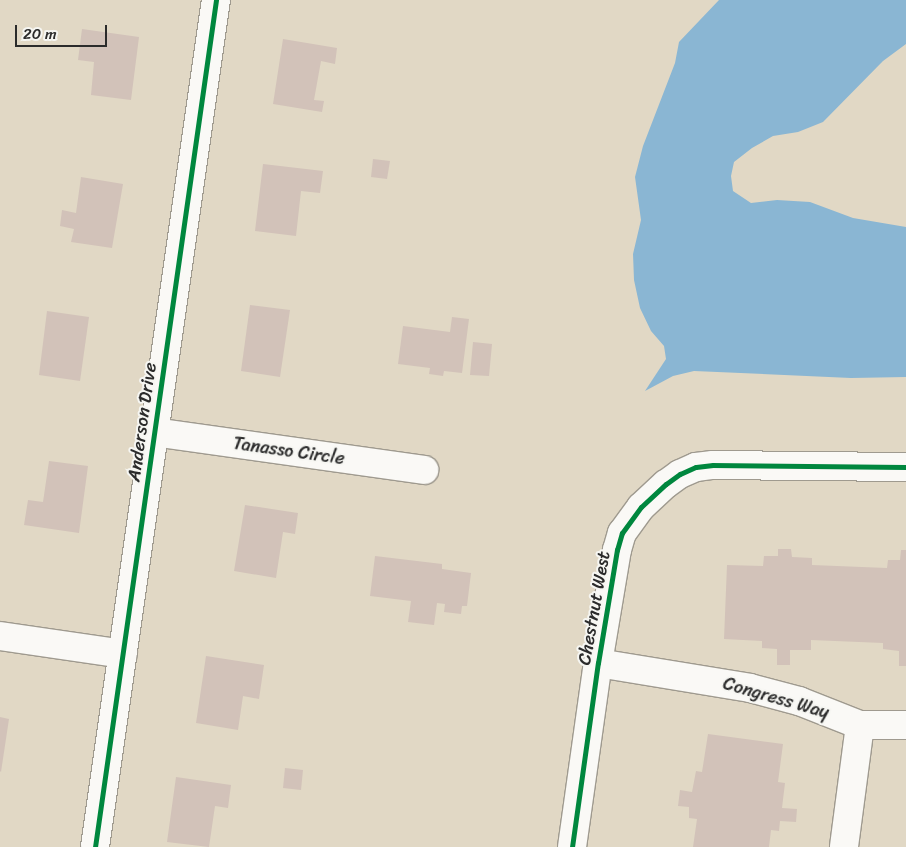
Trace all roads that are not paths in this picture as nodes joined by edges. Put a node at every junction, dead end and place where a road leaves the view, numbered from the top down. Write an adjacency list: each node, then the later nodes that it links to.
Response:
1 (216, 0): 2 (street, Anderson Drive)
2 (154, 432): 4 (street, Tanasso Circle); 6 (street, Anderson Drive)
3 (906, 467): 7 (street, Chestnut West)
4 (424, 470)
5 (0, 636): 6 (street)
6 (123, 654): 10 (street, Anderson Drive)
7 (598, 664): 8 (street, Congress Way); 11 (street, Chestnut West)
8 (860, 725): 9 (street); 12 (street)
9 (906, 726)
10 (95, 847)
11 (572, 847)
12 (844, 847)

